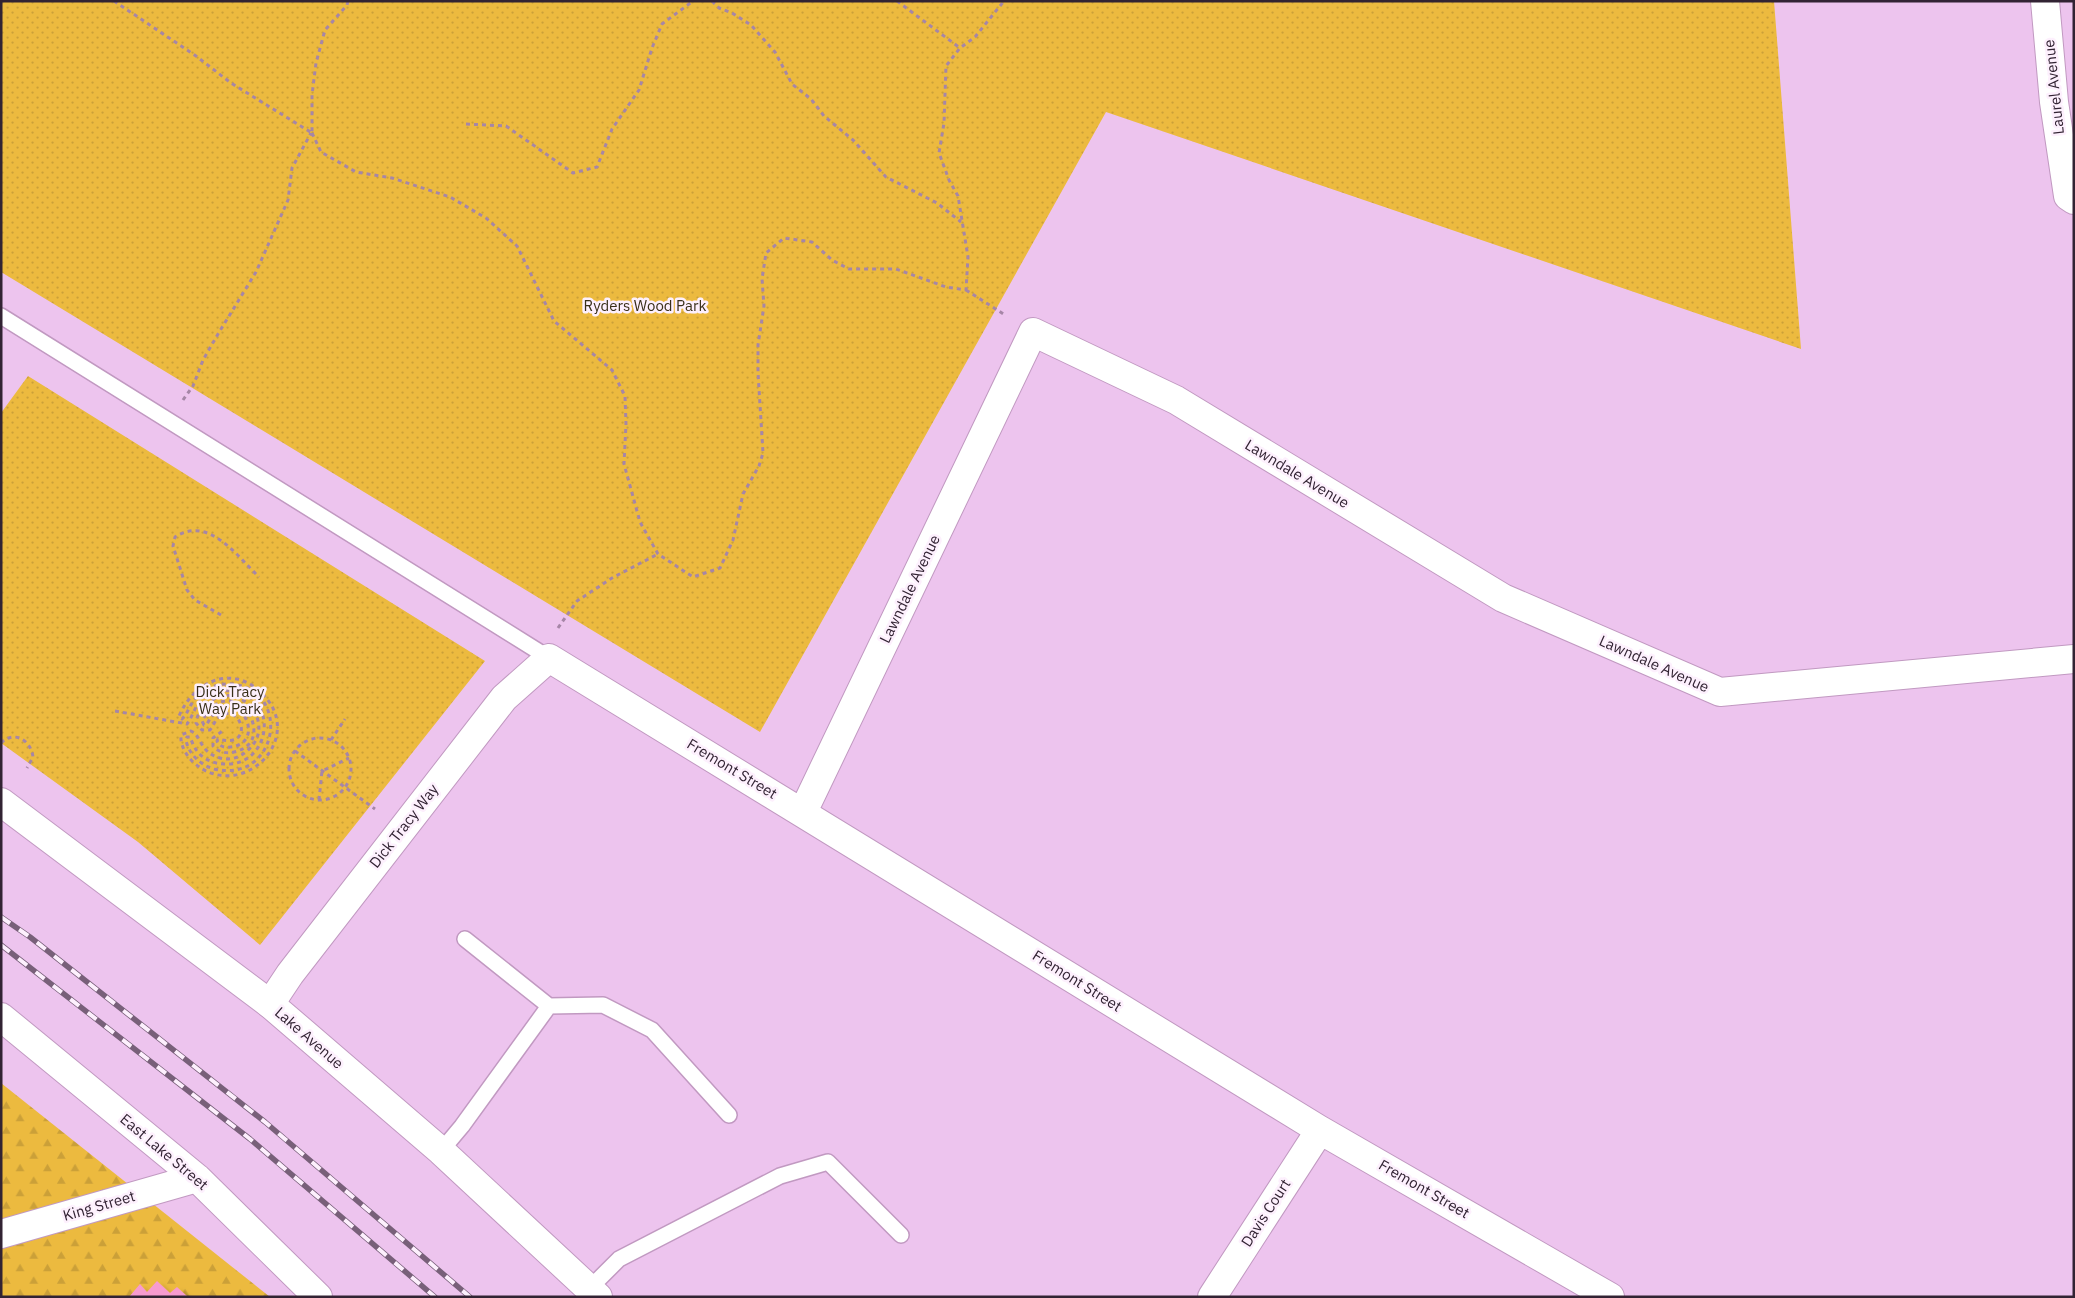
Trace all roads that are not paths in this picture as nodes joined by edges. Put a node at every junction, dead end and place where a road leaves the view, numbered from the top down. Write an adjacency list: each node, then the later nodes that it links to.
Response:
1 (2045, 1): 2 (street, Laurel Avenue)
2 (2074, 200)
3 (1, 316): 4 (lane)
4 (541, 653): 7 (street, Fremont Street); 9 (street, Dick Tracy Way)
5 (2074, 659): 7 (street, Lawndale Avenue)
6 (1, 802): 9 (street, Lake Avenue)
7 (803, 812): 13 (street, Fremont Street)
8 (465, 939): 10 (lane)
9 (270, 1004): 14 (street, Lake Avenue)
10 (549, 1006): 12 (lane); 14 (lane)
11 (1, 1017): 15 (street, East Lake Street)
12 (729, 1115)
13 (1320, 1130): 20 (street, Davis Court); 21 (street, Fremont Street)
14 (440, 1151): 18 (street, Lake Avenue)
15 (197, 1178): 16 (street, King Street); 19 (street, East Lake Street)
16 (1, 1234)
17 (901, 1235): 18 (lane)
18 (594, 1293)
19 (318, 1297)
20 (1212, 1297)
21 (1610, 1297)

